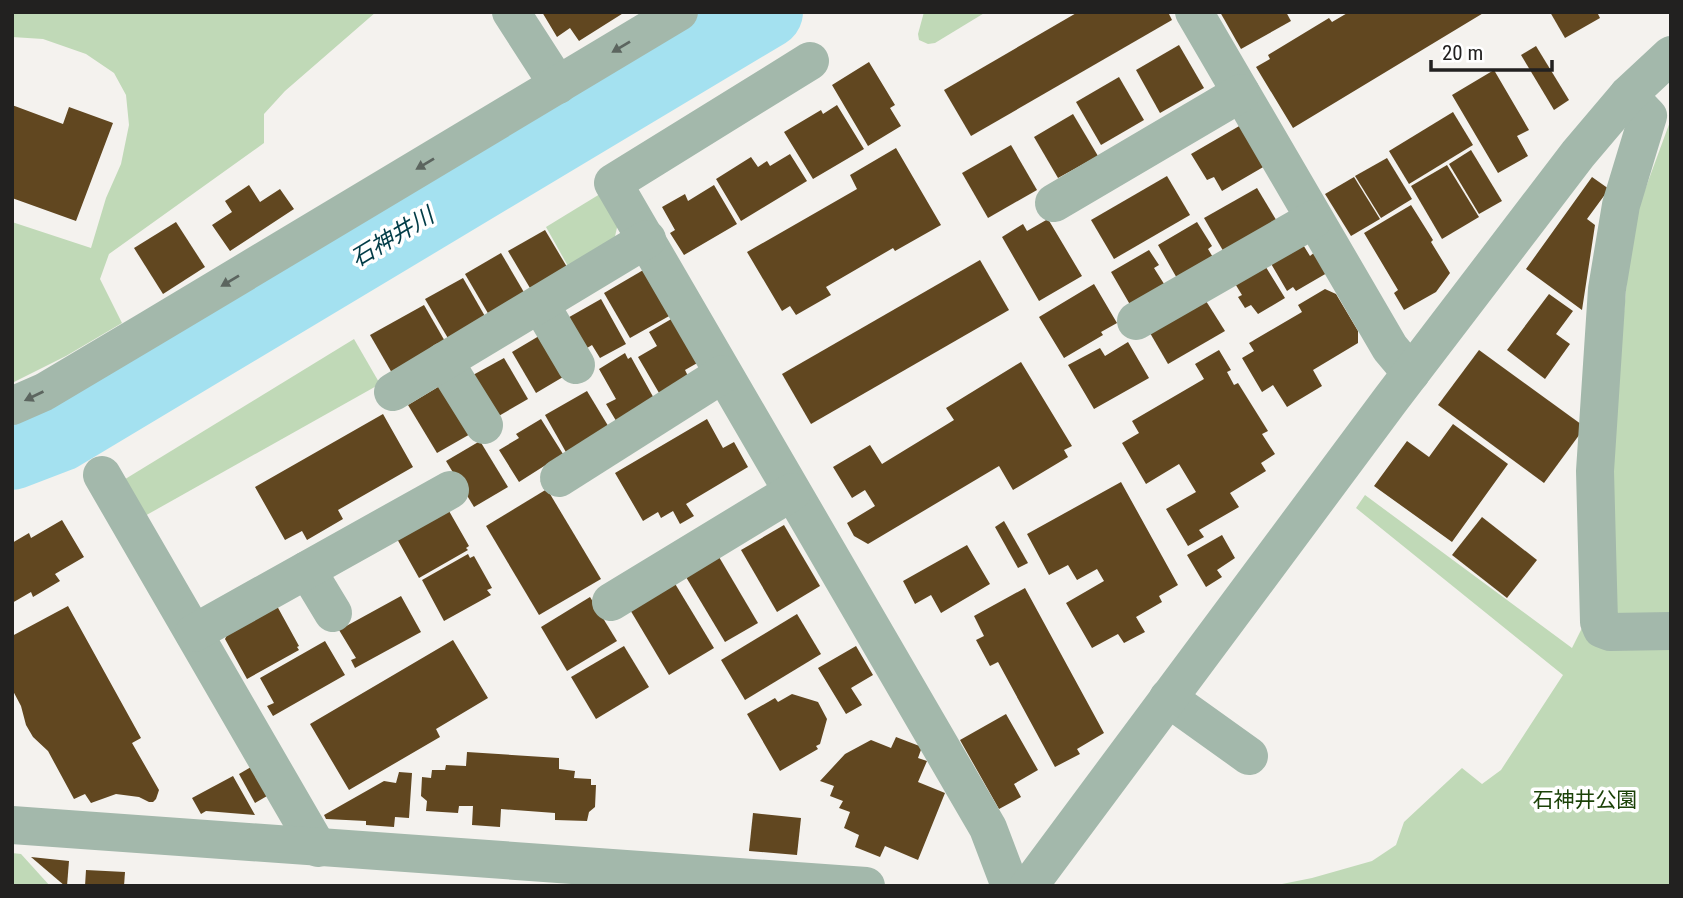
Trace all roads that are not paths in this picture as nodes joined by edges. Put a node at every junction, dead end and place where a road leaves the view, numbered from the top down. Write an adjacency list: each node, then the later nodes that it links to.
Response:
1 (511, 12): 6 (street)
2 (679, 12): 6 (street, one-way to 6)
3 (1194, 12): 7 (street)
4 (1671, 55): 8 (street)
5 (810, 61): 11 (street)
6 (558, 85): 19 (street, one-way to 19)
7 (1241, 93): 9 (street); 10 (street)
8 (1628, 95): 16 (street); 28 (street)
9 (1054, 203)
10 (1314, 219): 13 (street); 16 (street)
11 (647, 239): 12 (street); 17 (street)
12 (540, 304): 14 (street); 15 (street)
13 (1136, 321)
14 (444, 361): 18 (street); 20 (street)
15 (576, 365)
16 (1411, 373): 30 (street)
17 (723, 374): 22 (street); 24 (street)
18 (393, 392)
19 (12, 407)
20 (484, 425)
21 (102, 475): 29 (street)
22 (559, 478)
23 (450, 490): 25 (street)
24 (792, 492): 26 (street); 36 (street)
25 (307, 570): 27 (street); 29 (street)
26 (611, 602)
27 (333, 613)
28 (1671, 631)
29 (194, 633): 33 (street)
30 (1168, 698): 31 (street); 37 (street)
31 (1249, 756)
32 (12, 825): 33 (street)
33 (318, 848): 34 (street)
34 (547, 875): 35 (street)
35 (866, 886)
36 (1010, 886)
37 (1029, 886)

